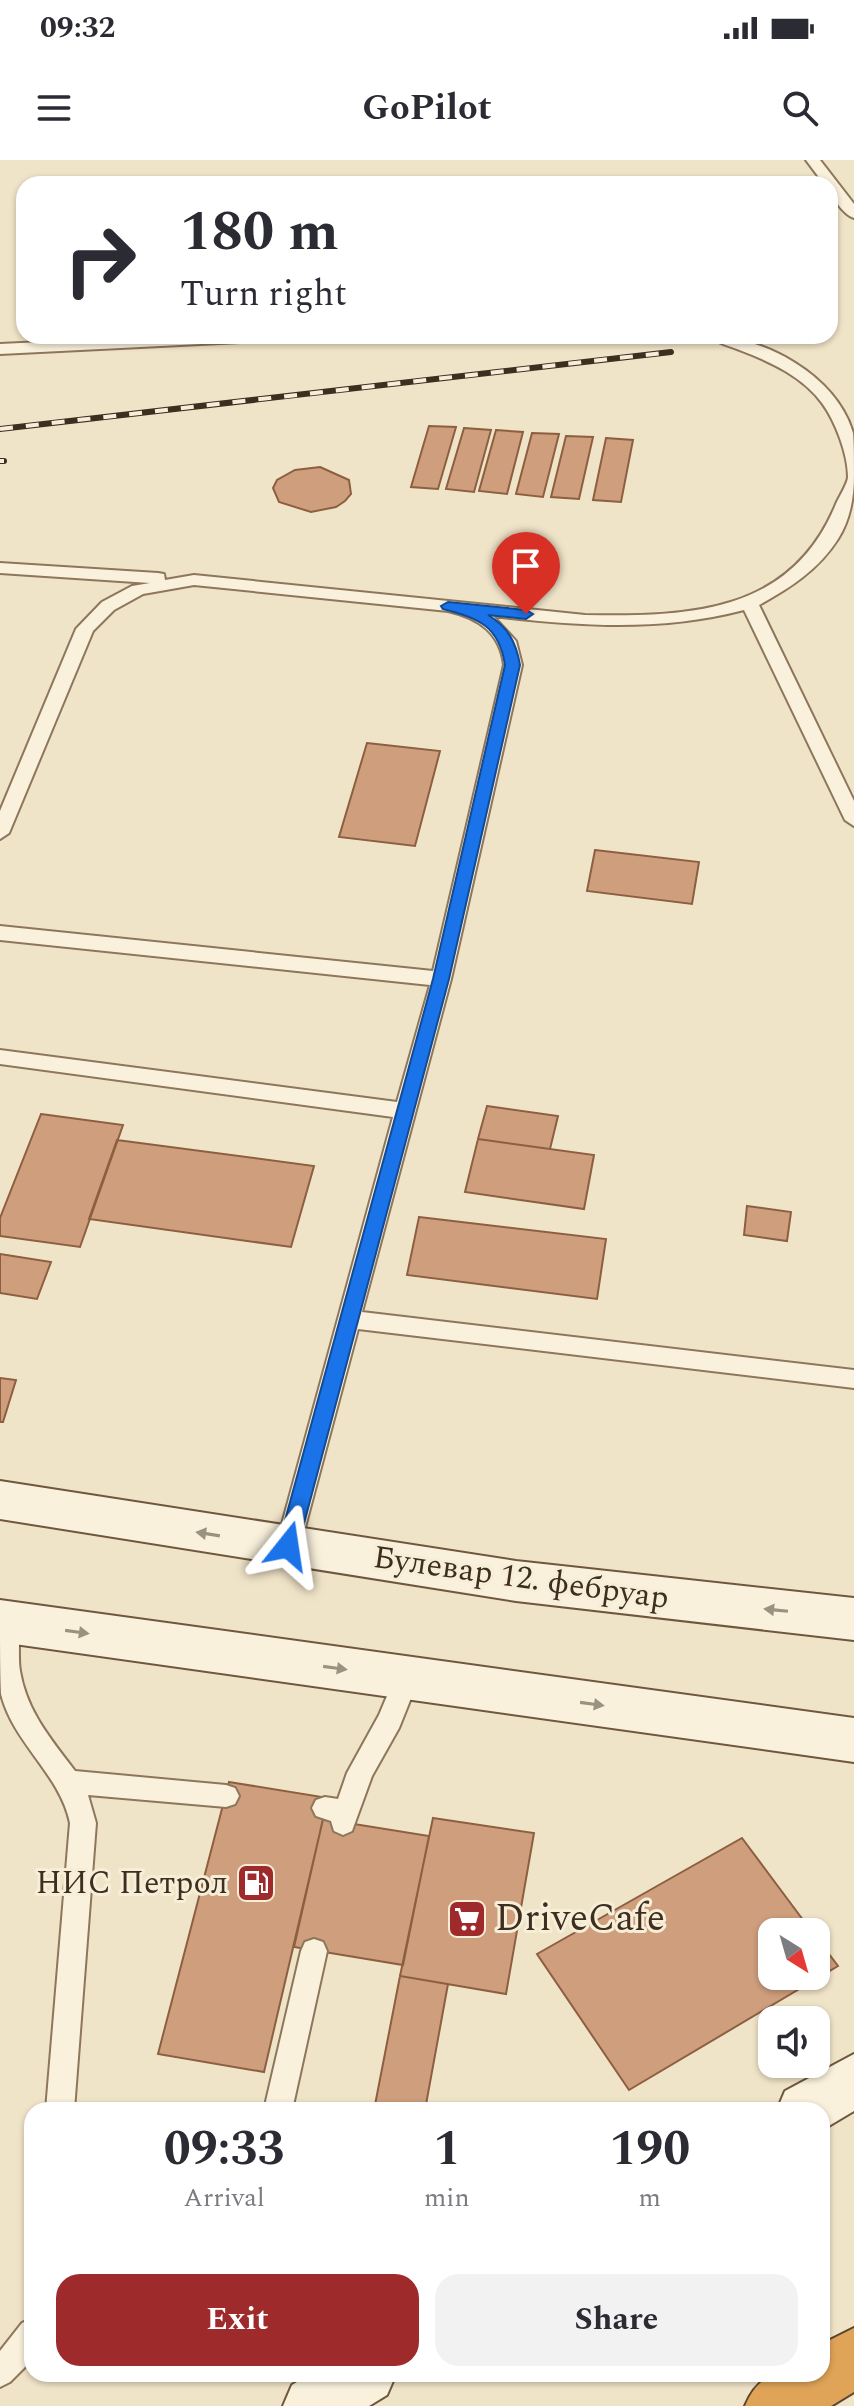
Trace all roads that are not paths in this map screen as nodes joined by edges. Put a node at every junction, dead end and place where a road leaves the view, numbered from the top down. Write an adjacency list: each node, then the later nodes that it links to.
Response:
1 (813, 160): 2 (lane)
2 (825, 176)
3 (838, 193): 4 (lane)
4 (854, 214)
5 (100, 344): 7 (lane)
6 (739, 344): 8 (lane)
7 (0, 349)
8 (854, 474)
9 (854, 481): 12 (lane)
10 (0, 568): 11 (lane)
11 (194, 580): 13 (lane); 15 (lane)
12 (750, 604): 13 (lane); 14 (lane)
13 (448, 606): 17 (lane)
14 (854, 820)
15 (0, 833)
16 (0, 933): 17 (lane)
17 (441, 979): 19 (lane)
18 (0, 1057): 19 (lane)
19 (406, 1111): 20 (lane)
20 (350, 1319): 21 (lane); 23 (lane)
21 (854, 1379)
22 (0, 1500): 23 (main road, Булевар 12. фебруар, one-way to 22)
23 (288, 1546): 24 (main road, Булевар 12. фебруар, one-way to 23)
24 (854, 1619)
25 (3, 1622): 26 (main road, one-way to 26); 28 (lane)
26 (407, 1678): 27 (main road, one-way to 27); 30 (lane)
27 (853, 1740)
28 (71, 1782): 29 (lane); 33 (lane)
29 (226, 1796)
30 (339, 1814)
31 (314, 1951): 34 (lane)
32 (854, 2081): 35 (main road)
33 (61, 2102)
34 (280, 2102)
35 (819, 2102)
36 (24, 2347): 38 (lane)
37 (854, 2358): 39 (highway)
38 (0, 2372)
39 (830, 2373)
40 (353, 2382): 42 (main road)
41 (814, 2382): 43 (highway)
42 (313, 2406)
43 (775, 2406)

